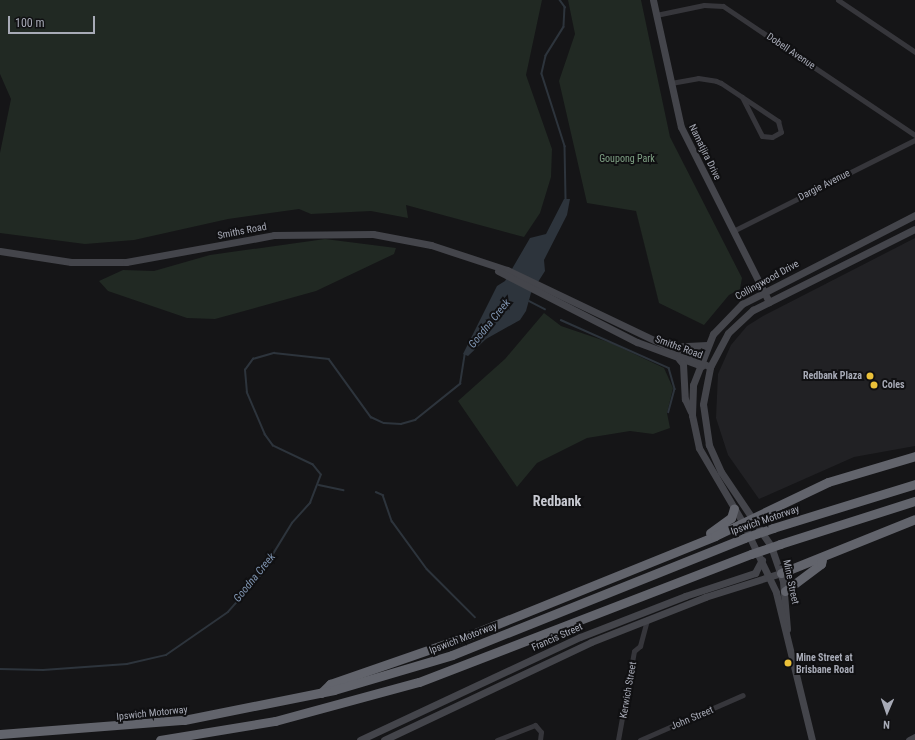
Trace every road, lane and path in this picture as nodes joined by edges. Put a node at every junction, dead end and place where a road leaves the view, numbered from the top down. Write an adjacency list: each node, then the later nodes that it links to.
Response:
1 (653, 0): 3 (main road, Namatjira Drive)
2 (840, 1): 4 (street)
3 (656, 15): 5 (main road, Namatjira Drive); 7 (street, Dobell Avenue)
4 (915, 52)
5 (671, 83): 6 (street); 11 (main road, Namatjira Drive)
6 (742, 97): 6 (street)
7 (915, 135)
8 (915, 140): 11 (street, Dargie Avenue)
9 (915, 215): 14 (main road, Collingwood Drive)
10 (915, 229): 15 (main road, Collingwood Drive)
11 (733, 231): 14 (main road, Namatjira Drive)
12 (0, 251): 13 (main road, Smiths Road)
13 (539, 289): 17 (main road, Smiths Road); 18 (main road, Smiths Road)
14 (763, 292): 15 (main road, Namatjira Drive); 16 (main road, Collingwood Drive)
15 (769, 302): 20 (main road, Collingwood Drive)
16 (707, 345): 17 (main road); 19 (main road, Collingwood Drive)
17 (661, 346): 19 (main road, Smiths Road)
18 (679, 359): 19 (main road, Smiths Road); 21 (main road)
19 (699, 364): 20 (main road, Smiths Road); 21 (main road, Collingwood Drive)
20 (710, 367): 26 (main road, Collingwood Drive)
21 (692, 415): 25 (main road, Collingwood Drive)
22 (915, 456): 26 (highway)
23 (915, 484): 37 (highway, Ipswich Motorway, bridge)
24 (915, 501): 41 (highway, bridge)
25 (734, 508): 28 (main road, Collingwood Drive); 29 (highway)
26 (755, 517): 28 (highway); 32 (main road, Mine Street)
27 (915, 519): 30 (highway)
28 (743, 523): 29 (highway); 31 (main road, Mine Street)
29 (704, 540): 37 (highway)
30 (822, 558): 32 (highway); 34 (highway)
31 (762, 559): 33 (main road, Mine Street); 42 (main road, Francis Street)
32 (782, 573): 33 (main road, Francis Street); 34 (main road, Mine Street)
33 (770, 577): 35 (main road, Francis Street); 36 (main road, Mine Street)
34 (785, 591): 36 (main road, Mine Street)
35 (647, 619): 43 (main road, Francis Street); 46 (street, Kerwich Street)
36 (787, 632): 48 (main road, Mine Street)
37 (318, 695): 39 (highway, Ipswich Motorway)
38 (743, 695): 47 (street, John Street)
39 (0, 734)
40 (915, 738): 49 (main road)
41 (160, 740)
42 (360, 740)
43 (384, 740)
44 (497, 740): 45 (street)
45 (540, 740)
46 (618, 740)
47 (640, 740)
48 (812, 740)
49 (909, 740)

